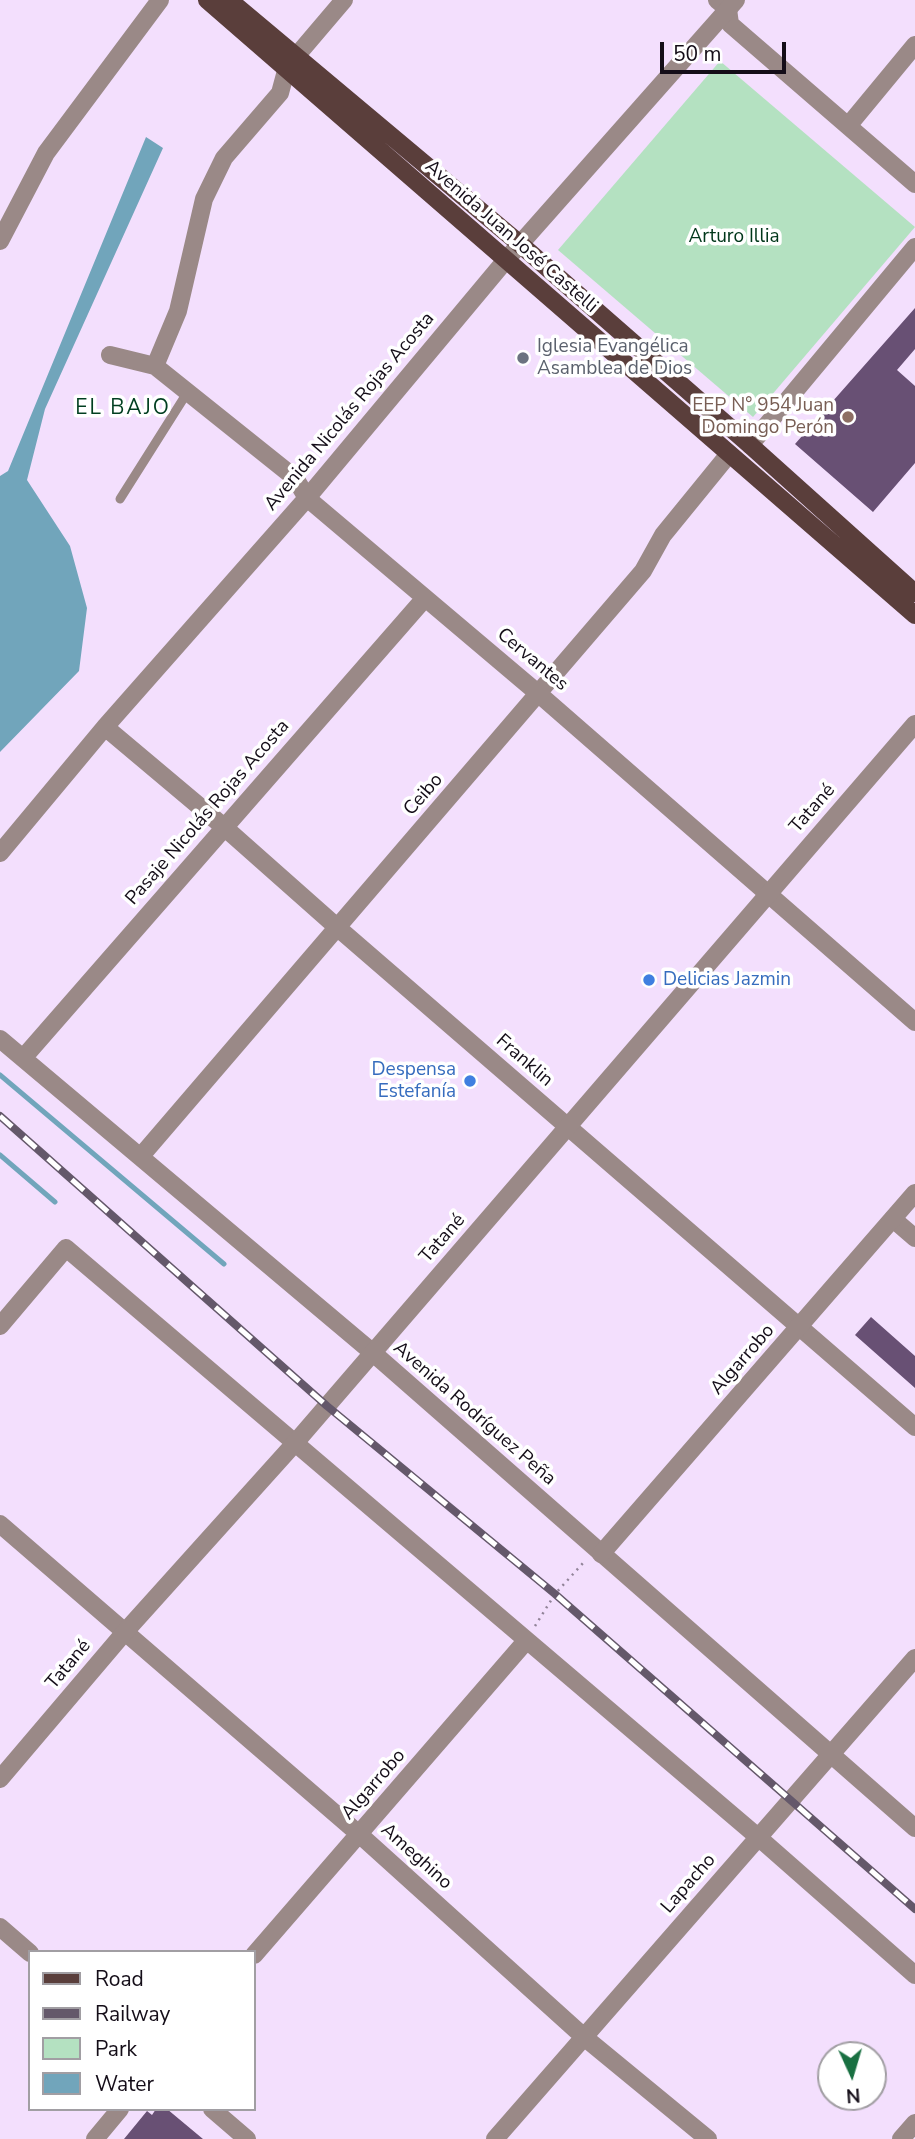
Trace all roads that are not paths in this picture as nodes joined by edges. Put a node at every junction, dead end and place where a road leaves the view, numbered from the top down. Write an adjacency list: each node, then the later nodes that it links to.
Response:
1 (160, 0): 10 (street)
2 (207, 0): 7 (main road, Avenida Juan José Castelli)
3 (229, 0): 7 (main road, Avenida Juan José Castelli)
4 (344, 0): 7 (street)
5 (727, 3): 8 (street); 11 (street, Avenida Nicolás Rojas Acosta)
6 (915, 45): 8 (street)
7 (291, 62): 11 (main road, Avenida Juan José Castelli); 13 (main road, Avenida Juan José Castelli); 15 (street)
8 (848, 126): 9 (street)
9 (915, 184)
10 (0, 241)
11 (520, 244): 13 (street, Avenida Nicolás Rojas Acosta); 17 (main road, Avenida Juan José Castelli)
12 (915, 247): 17 (street)
13 (505, 261): 18 (main road, Avenida Juan José Castelli); 19 (street, Avenida Nicolás Rojas Acosta)
14 (110, 355): 15 (street, Cervantes)
15 (155, 366): 16 (street, Cervantes)
16 (187, 393): 19 (street, Cervantes); 20 (lane)
17 (750, 445): 21 (main road, Avenida Juan José Castelli)
18 (729, 454): 23 (main road, Avenida Juan José Castelli); 24 (street, Ceibo)
19 (307, 498): 22 (street, Cervantes); 26 (street, Avenida Nicolás Rojas Acosta)
20 (120, 499)
21 (915, 593)
22 (425, 598): 24 (street, Cervantes); 27 (street, Pasaje Nicolás Rojas Acosta)
23 (915, 615)
24 (540, 694): 29 (street, Cervantes); 30 (street, Ceibo)
25 (915, 723): 29 (street, Tatané)
26 (105, 727): 27 (street, Franklin); 28 (street, Avenida Nicolás Rojas Acosta)
27 (224, 827): 30 (street, Franklin); 33 (street, Pasaje Nicolás Rojas Acosta)
28 (0, 853)
29 (768, 894): 31 (street, Cervantes); 34 (street, Tatané)
30 (338, 928): 34 (street, Franklin); 35 (street, Ceibo)
31 (915, 1021)
32 (0, 1039): 33 (street, Avenida Rodríguez Peña)
33 (24, 1058): 35 (street, Avenida Rodríguez Peña)
34 (569, 1127): 40 (street, Franklin); 41 (street, Tatané)
35 (141, 1156): 41 (street, Avenida Rodríguez Peña)
36 (915, 1193): 37 (street, Algarrobo)
37 (893, 1219): 38 (street); 40 (street, Algarrobo)
38 (915, 1238)
39 (0, 1326): 43 (street)
40 (800, 1327): 42 (street, Franklin); 45 (street, Algarrobo)
41 (372, 1352): 43 (street, Tatané); 45 (street, Avenida Rodríguez Peña)
42 (915, 1427)
43 (295, 1443): 46 (street, Tatané); 47 (street)
44 (0, 1524): 46 (street, Ameghino)
45 (601, 1554): 49 (street, Avenida Rodríguez Peña)
46 (124, 1633): 50 (street, Tatané); 52 (street, Ameghino)
47 (526, 1641): 52 (street, Algarrobo); 53 (street)
48 (915, 1658): 49 (street, Lapacho)
49 (831, 1755): 51 (street, Avenida Rodríguez Peña); 53 (street, Lapacho)
50 (0, 1779)
51 (915, 1828)
52 (359, 1834): 56 (street, Algarrobo); 58 (street, Ameghino)
53 (758, 1837): 57 (street); 58 (street, Lapacho)
54 (0, 1927): 55 (street)
55 (28, 1951)
56 (256, 1953)
57 (915, 1975)
58 (584, 2037): 64 (street, Lapacho); 65 (street, Ameghino)
59 (118, 2111): 62 (street)
60 (214, 2111): 63 (street)
61 (915, 2123): 66 (street)
62 (95, 2139)
63 (247, 2139)
64 (495, 2139)
65 (708, 2139)
66 (901, 2139)

